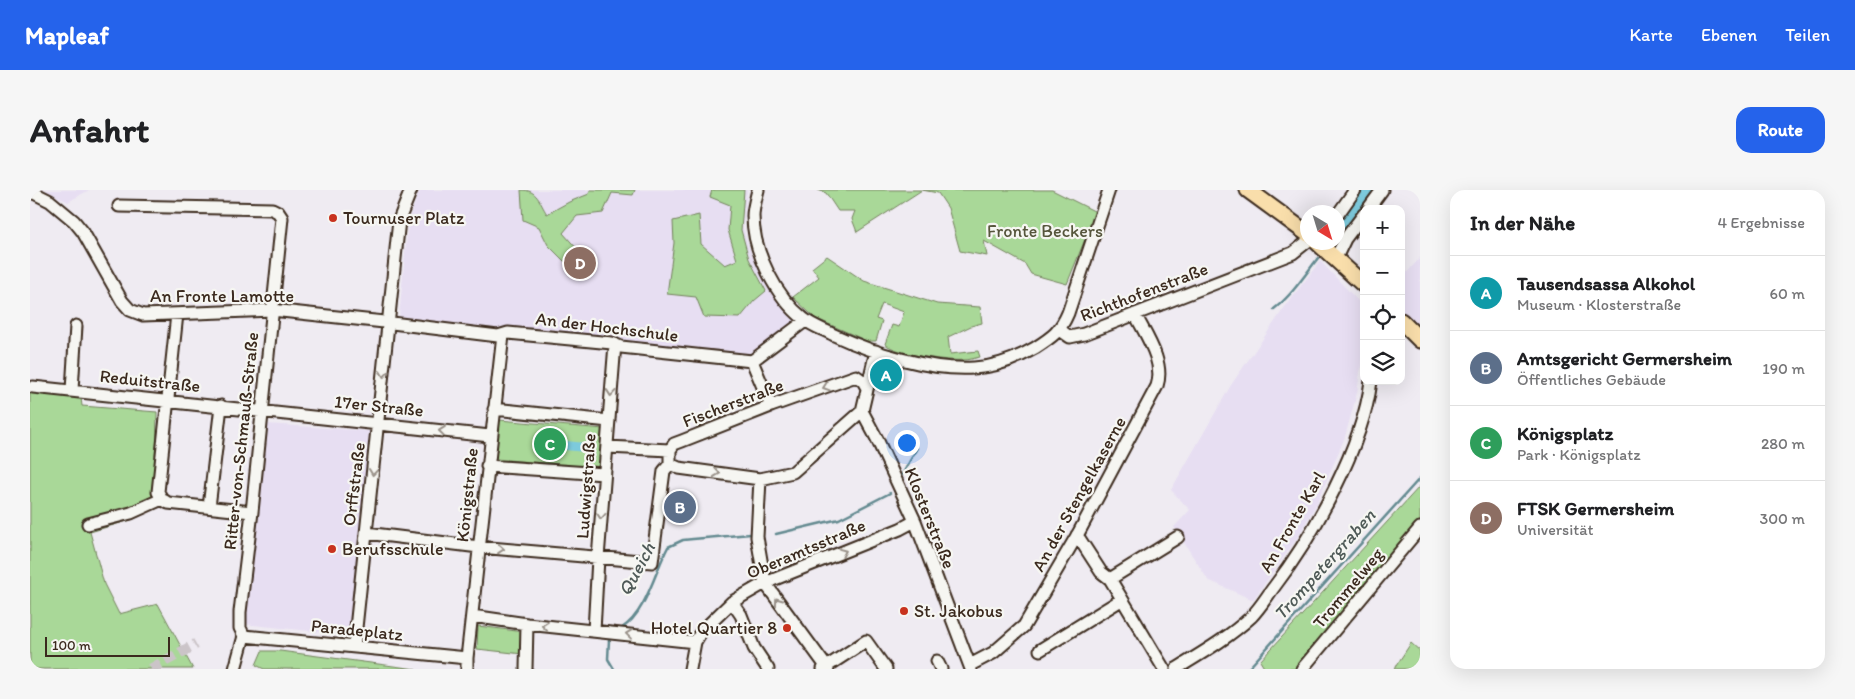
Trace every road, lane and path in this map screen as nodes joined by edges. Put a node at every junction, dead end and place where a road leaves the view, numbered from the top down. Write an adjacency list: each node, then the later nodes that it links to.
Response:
1 (411, 190): 21 (street, Orffstraße)
2 (758, 190): 20 (street)
3 (1108, 190): 24 (street)
4 (1248, 190): 12 (main road)
5 (1355, 190): 8 (street)
6 (1382, 190): 9 (street)
7 (30, 191): 18 (street, An Fronte Lamotte)
8 (1344, 205)
9 (1371, 205)
10 (119, 206): 17 (street, Ritter-von-Schmauß-Straße)
11 (1360, 219): 15 (street)
12 (1300, 228)
13 (1300, 247): 19 (street, Richthofenstraße)
14 (1327, 250): 15 (main road)
15 (1336, 258): 16 (main road)
16 (1360, 281)
17 (272, 310): 18 (street, An Fronte Lamotte); 21 (street, An Fronte Lamotte); 39 (street, Ritter-von-Schmauß-Straße)
18 (178, 314): 34 (street)
19 (1135, 314): 24 (street, Richthofenstraße); 56 (street, An der Stengelkaserne)
20 (805, 321): 28 (street, Richthofenstraße); 29 (street)
21 (388, 322): 25 (street, An der Hochschule); 41 (street, Orffstraße, one-way to 41)
22 (1405, 325): 26 (main road)
23 (76, 326): 33 (street)
24 (1060, 330): 28 (street, Richthofenstraße)
25 (503, 335): 27 (street, An der Hochschule); 37 (street, Königstraße)
26 (1420, 340)
27 (615, 344): 29 (street, An der Hochschule); 40 (street, Ludwigstraße, one-way to 40)
28 (876, 351): 32 (street)
29 (752, 361): 36 (street)
30 (1370, 385): 80 (street, An Fronte Karl)
31 (33, 386): 33 (street, Reduitstraße)
32 (867, 388): 36 (street, Fischerstraße, one-way to 36); 38 (street)
33 (72, 390): 34 (street, Reduitstraße)
34 (167, 401): 35 (street, Reduitstraße); 49 (street)
35 (221, 406): 39 (street, Reduitstraße); 50 (street)
36 (770, 406): 44 (street, Fischerstraße)
37 (494, 409): 40 (street); 42 (street, Königstraße)
38 (862, 411): 48 (street); 52 (street, Klosterstraße)
39 (263, 412): 41 (street, 17er Straße); 51 (street, Ritter-von-Schmauß-Straße)
40 (603, 420): 43 (street, Ludwigstraße)
41 (379, 424): 42 (street, 17er Straße, one-way to 41); 55 (street, Orffstraße, one-way to 55)
42 (490, 436): 46 (street, Königstraße)
43 (606, 447): 44 (street, Fischerstraße); 47 (street, Ludwigstraße)
44 (670, 450): 45 (street)
45 (670, 464): 48 (street, one-way to 48); 59 (street)
46 (487, 466): 47 (street); 58 (street, Königstraße)
47 (604, 474): 59 (street, Ludwigstraße, one-way to 59)
48 (760, 479): 61 (street)
49 (162, 499): 50 (street); 53 (street)
50 (209, 506): 51 (street)
51 (252, 512): 67 (street, Ritter-von-Schmauß-Straße)
52 (914, 521): 61 (street, Oberamtsstraße, one-way to 52); 72 (street, Klosterstraße)
53 (88, 524)
54 (1420, 528): 81 (street, Trommelweg)
55 (366, 533): 58 (street); 69 (street, Orffstraße)
56 (1077, 535): 60 (street); 72 (street, An der Stengelkaserne)
57 (1178, 537): 60 (street)
58 (479, 547): 59 (street, one-way to 59); 64 (street, Königstraße)
59 (598, 558): 66 (street, Ludwigstraße)
60 (1110, 579): 62 (street)
61 (765, 583): 63 (street, Oberamtsstraße); 73 (street, one-way to 61)
62 (1121, 600): 70 (street); 79 (street)
63 (732, 602): 68 (street, Oberamtsstraße); 77 (street)
64 (472, 616): 65 (street); 71 (street, Königstraße)
65 (527, 624): 66 (street, one-way to 65); 75 (street)
66 (594, 631): 68 (street, one-way to 66)
67 (244, 636): 69 (street, Paradeplatz); 74 (street, Ritter-von-Schmauß-Straße)
68 (698, 637): 76 (street)
69 (354, 647): 71 (street, Paradeplatz)
70 (1040, 650)
71 (467, 664)
72 (970, 667)
73 (826, 668): 78 (street)
74 (235, 669)
75 (526, 669)
76 (690, 669)
77 (768, 669)
78 (886, 669)
79 (1164, 669)
80 (1176, 669)
81 (1302, 669)

